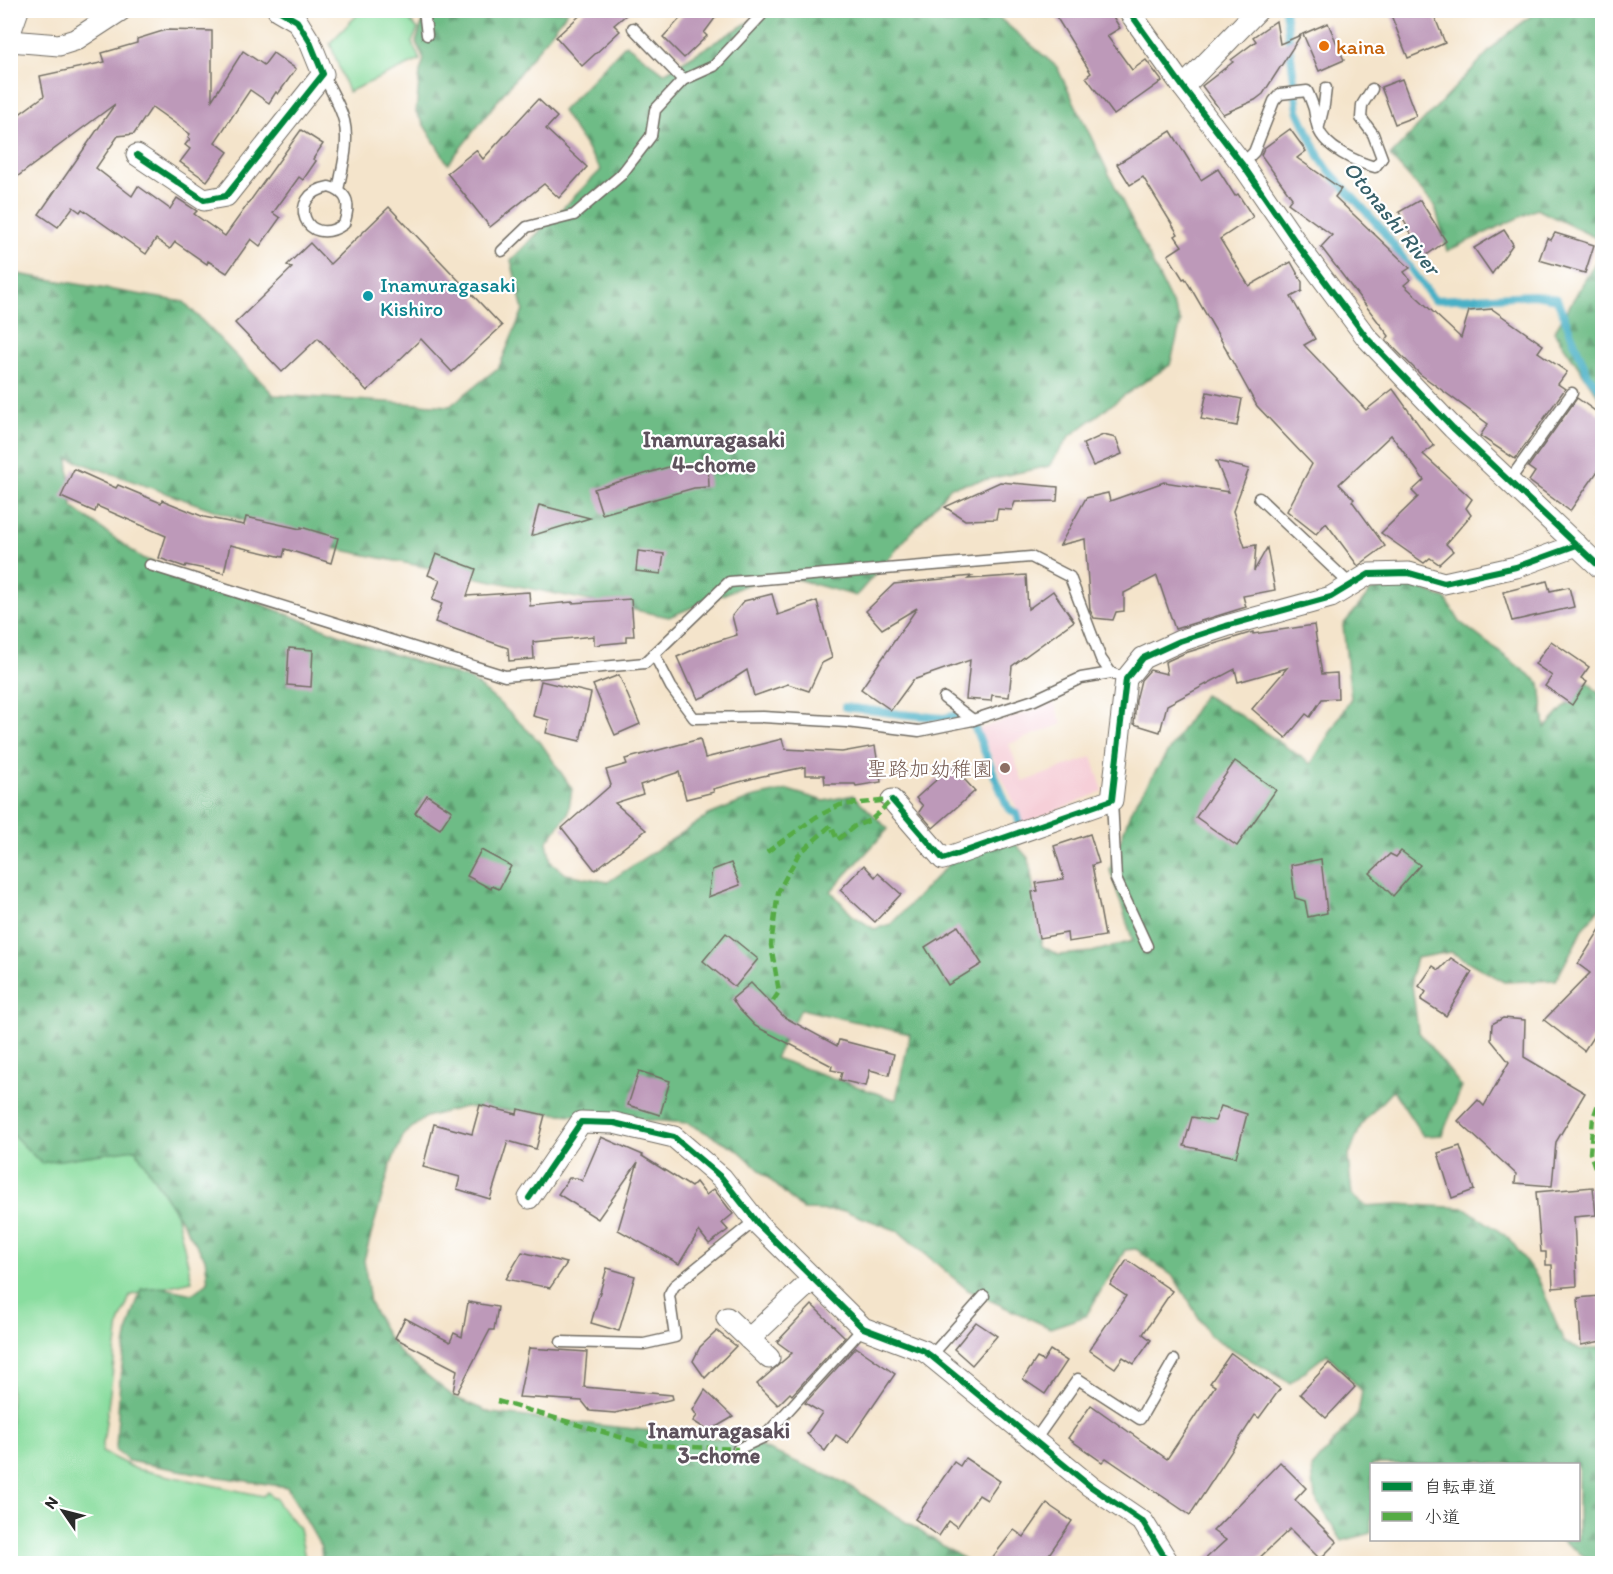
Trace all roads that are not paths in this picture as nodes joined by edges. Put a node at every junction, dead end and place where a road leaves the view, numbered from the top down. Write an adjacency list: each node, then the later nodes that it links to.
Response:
1 (18, 10): 9 (street)
2 (121, 10): 11 (street)
3 (278, 10): 12 (street)
4 (424, 10): 10 (lane)
5 (766, 10): 13 (lane)
6 (1128, 10): 14 (street)
7 (1258, 10): 14 (street)
8 (633, 28): 13 (lane)
9 (10, 33)
10 (427, 35)
11 (10, 41)
12 (323, 74): 18 (street); 20 (lane)
13 (682, 80): 21 (lane)
14 (1183, 87): 19 (street)
15 (1326, 88): 17 (lane)
16 (1372, 89): 17 (lane)
17 (1318, 129): 19 (lane)
18 (137, 155)
19 (1242, 164): 23 (street)
20 (338, 190): 20 (lane)
21 (502, 250)
22 (1572, 393): 23 (lane)
23 (1509, 481): 25 (street)
24 (1259, 498): 28 (lane)
25 (1577, 545): 27 (street); 28 (street)
26 (150, 566): 29 (lane)
27 (1602, 569)
28 (1351, 585): 30 (street)
29 (654, 654): 30 (lane); 32 (lane)
30 (1119, 676): 32 (lane); 34 (street)
31 (944, 698): 32 (lane)
32 (968, 721)
33 (892, 800): 34 (street)
34 (1112, 800): 35 (lane)
35 (1147, 946)
36 (529, 1198): 37 (street)
37 (756, 1220): 38 (street); 43 (lane)
38 (813, 1279): 41 (street); 42 (street)
39 (984, 1296): 44 (lane)
40 (727, 1318): 42 (street)
41 (863, 1328): 44 (street); 48 (lane)
42 (749, 1339): 45 (street)
43 (561, 1342)
44 (931, 1356): 47 (street)
45 (769, 1358)
46 (1174, 1360): 47 (lane)
47 (1035, 1440): 49 (street)
48 (738, 1449)
49 (1169, 1563)

